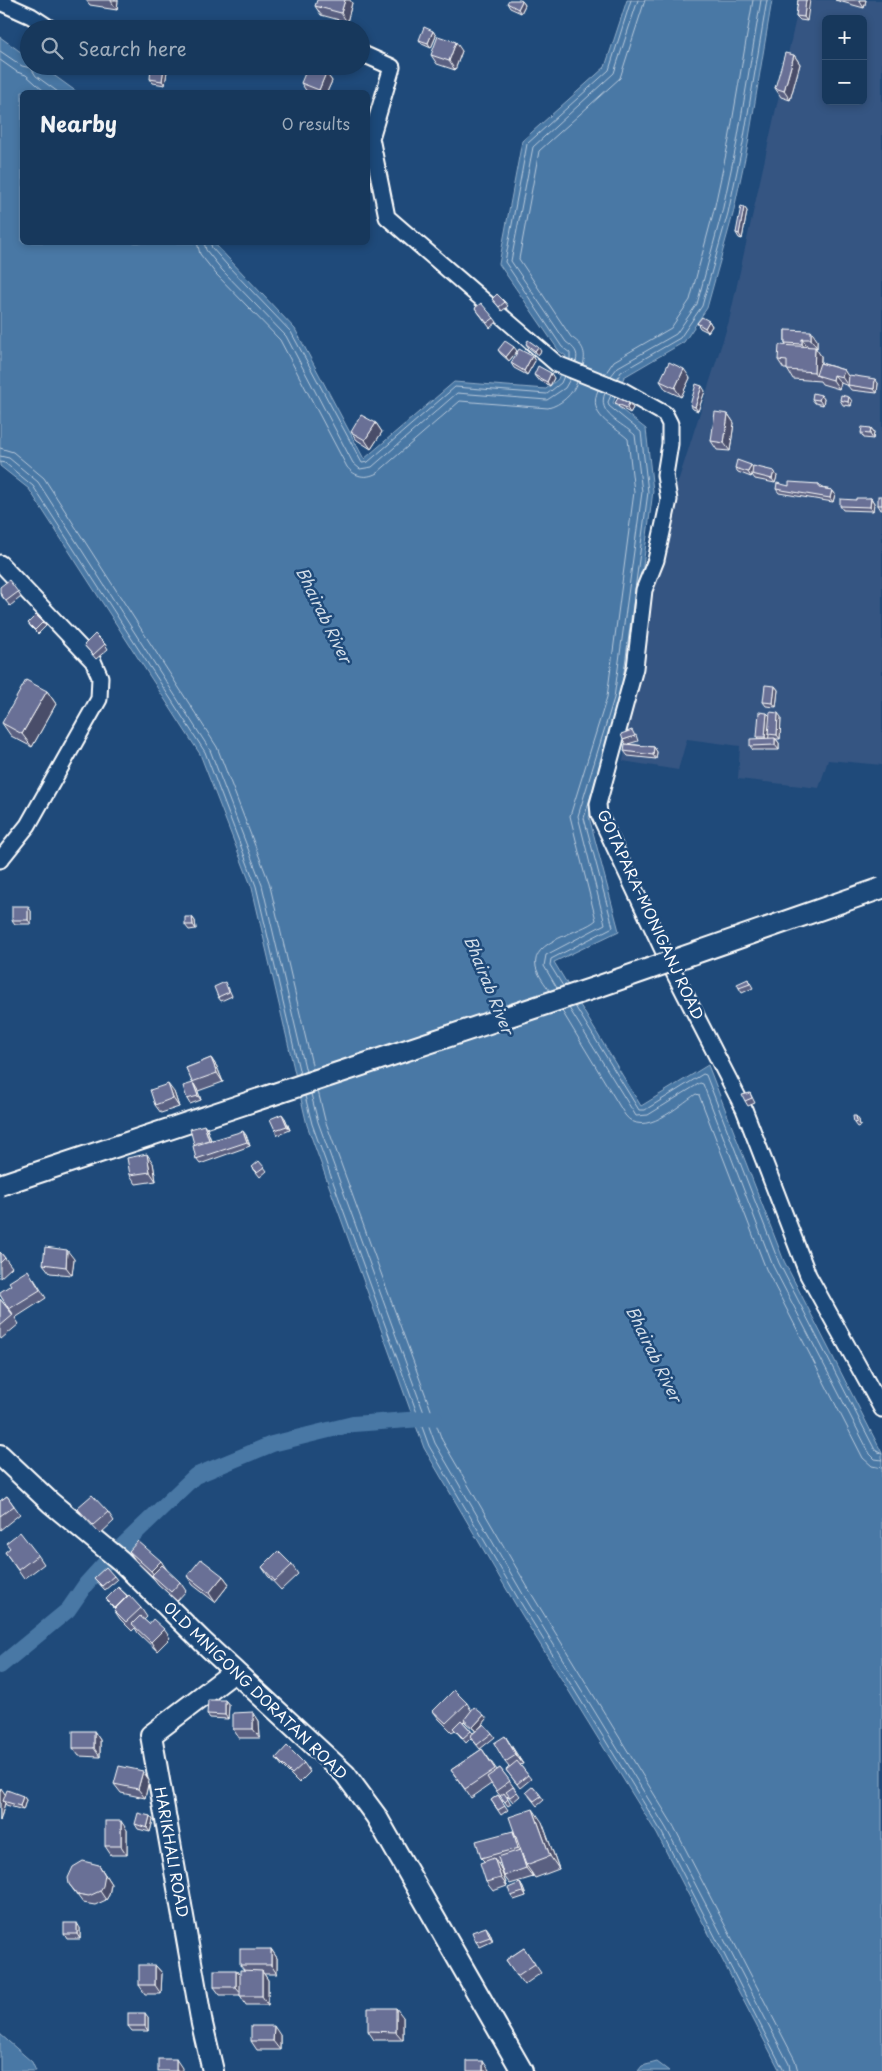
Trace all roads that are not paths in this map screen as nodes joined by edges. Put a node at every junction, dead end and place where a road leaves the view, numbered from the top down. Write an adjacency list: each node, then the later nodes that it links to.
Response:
1 (0, 2): 2 (street)
2 (37, 20)
3 (370, 57): 8 (street, GOTAPARA-MONIGANJ ROAD)
4 (0, 563): 5 (street)
5 (0, 860)
6 (882, 888): 7 (main road, bridge)
7 (0, 1185)
8 (882, 1409)
9 (0, 1455): 10 (main road, OLD MNIGONG DORATAN ROAD)
10 (234, 1672): 11 (main road, HARIKHALI ROAD); 12 (main road, OLD MNIGONG DORATAN ROAD)
11 (213, 2071)
12 (522, 2071)

